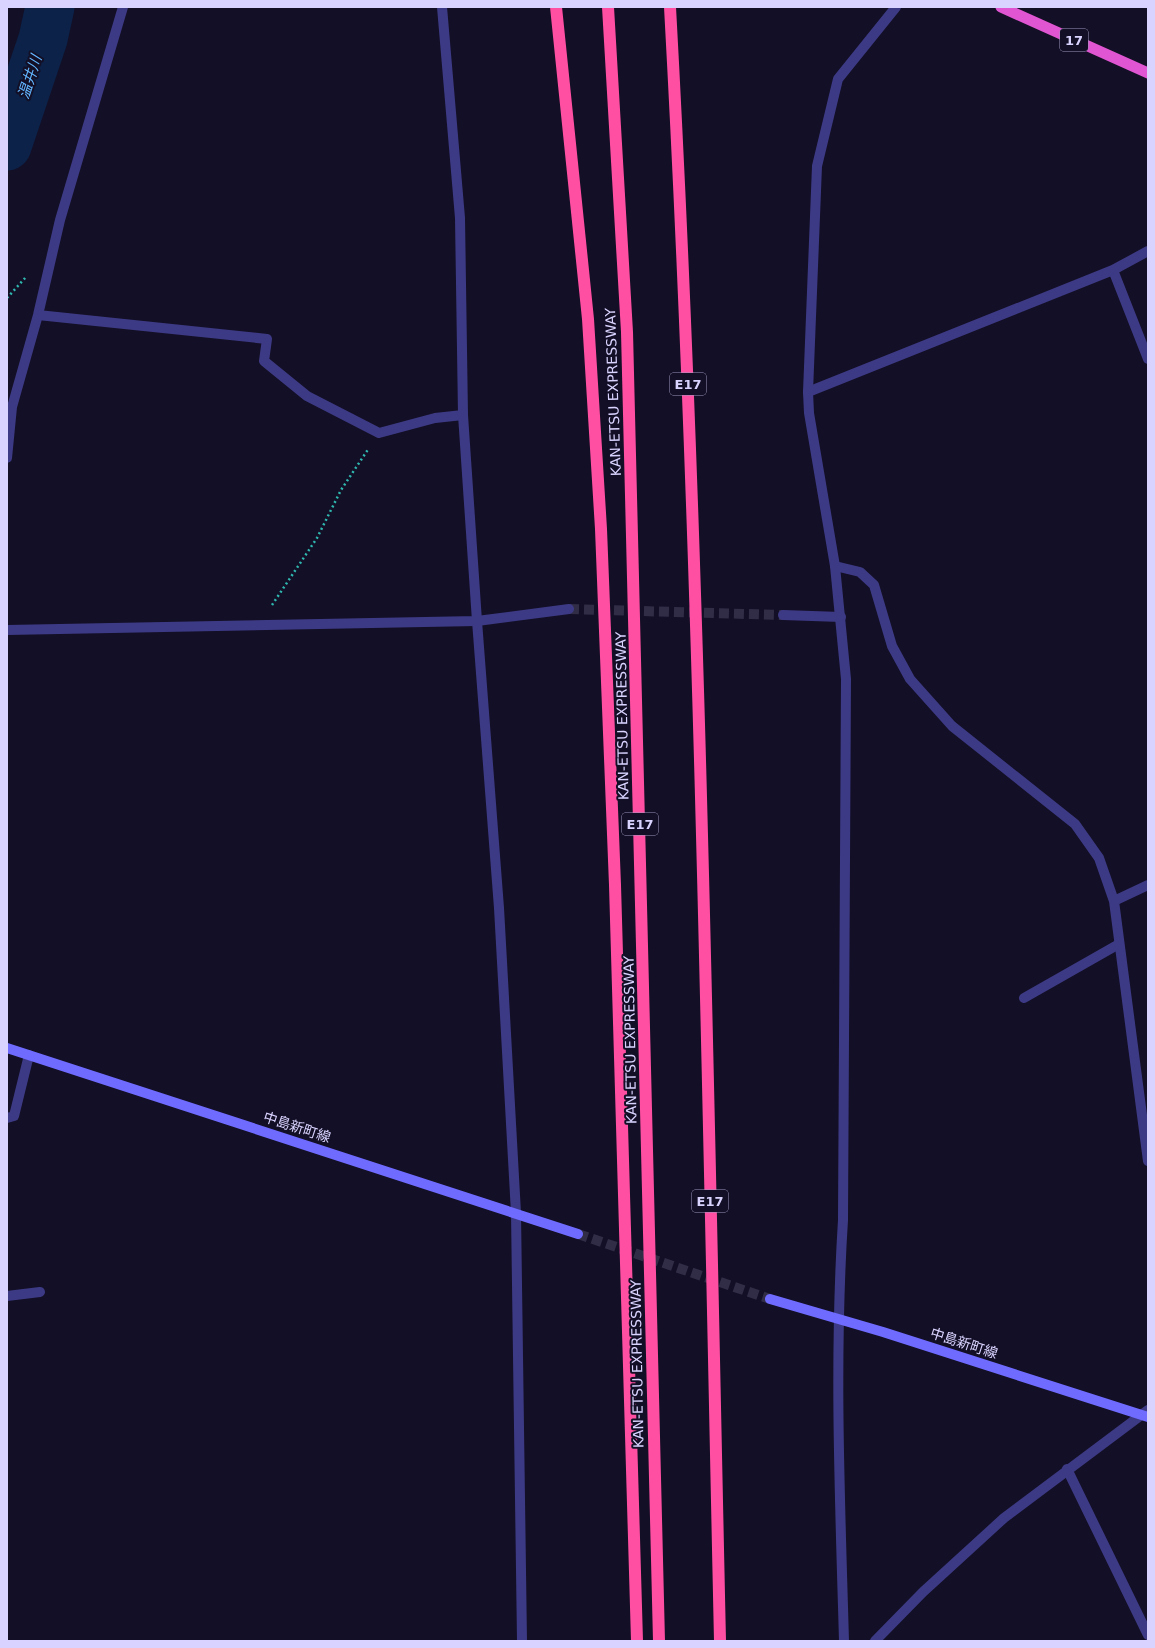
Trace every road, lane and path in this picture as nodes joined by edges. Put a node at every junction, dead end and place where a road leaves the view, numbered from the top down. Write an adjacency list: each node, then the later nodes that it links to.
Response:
1 (123, 7): 11 (street)
2 (442, 7): 14 (street)
3 (556, 7): 42 (highway)
4 (608, 7): 43 (highway, KAN-ETSU EXPRESSWAY / E17)
5 (670, 7): 44 (highway, E17)
6 (896, 7): 13 (street)
7 (1001, 7): 8 (highway, 17)
8 (1148, 73)
9 (1148, 251): 10 (street)
10 (1113, 270): 12 (street); 13 (street)
11 (38, 315): 15 (street); 16 (street)
12 (1148, 359)
13 (808, 392): 17 (street)
14 (463, 414): 15 (street); 21 (street)
15 (379, 433): 22 (path)
16 (7, 458)
17 (835, 566): 20 (street); 25 (street)
18 (569, 609): 21 (street)
19 (783, 615): 20 (street)
20 (841, 617): 37 (street)
21 (477, 621): 22 (street); 32 (street)
22 (258, 625): 23 (street)
23 (7, 630)
24 (1148, 885): 25 (street)
25 (1114, 900): 26 (street)
26 (1119, 944): 27 (street); 31 (street)
27 (1024, 998)
28 (7, 1048): 29 (main road, 中島新町線)
29 (29, 1055): 30 (street); 32 (main road, 中島新町線)
30 (7, 1118)
31 (1148, 1161)
32 (516, 1213): 33 (main road, 中島新町線); 41 (street)
33 (578, 1234)
34 (40, 1292): 35 (street)
35 (7, 1296)
36 (770, 1299): 37 (main road, 中島新町線)
37 (838, 1320): 38 (main road, 中島新町線); 45 (street)
38 (1146, 1414): 39 (street)
39 (1067, 1469): 40 (street); 46 (street)
40 (1148, 1635)
41 (522, 1641)
42 (637, 1641)
43 (658, 1641)
44 (720, 1641)
45 (844, 1641)
46 (875, 1641)

